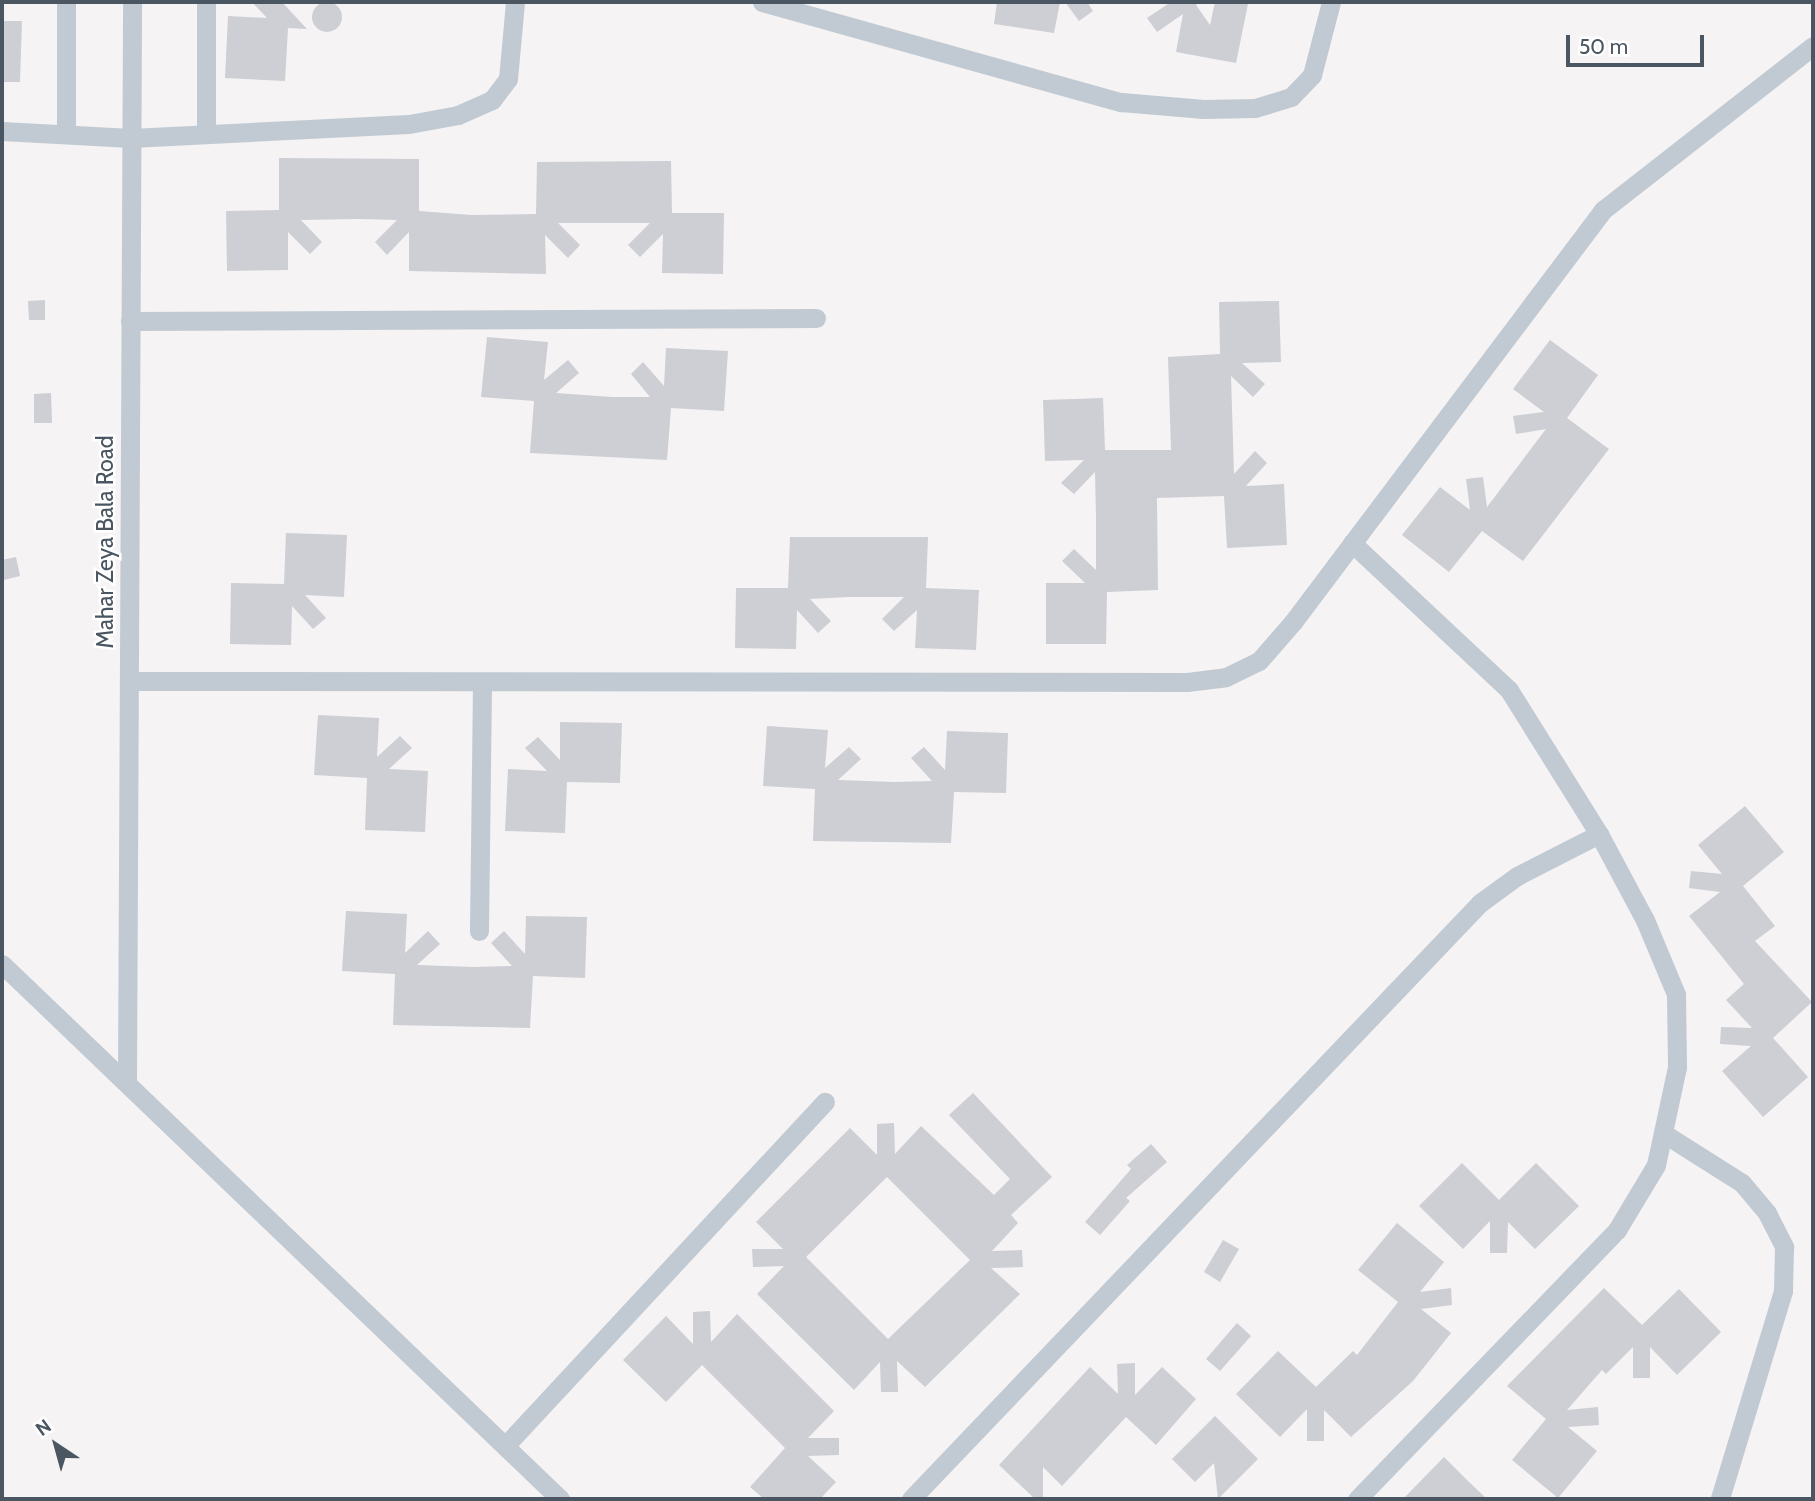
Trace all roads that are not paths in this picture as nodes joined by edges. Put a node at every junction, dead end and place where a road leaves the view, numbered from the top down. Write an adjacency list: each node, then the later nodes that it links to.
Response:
1 (66, 2): 9 (street)
2 (132, 2): 11 (street, Mahar Zeya Bala Road)
3 (206, 2): 10 (street)
4 (515, 2): 10 (street)
5 (762, 2): 6 (street)
6 (1331, 2)
7 (1813, 46): 14 (street)
8 (2, 131): 9 (street)
9 (66, 134): 11 (street)
10 (206, 134): 11 (street)
11 (131, 138): 13 (street, Mahar Zeya Bala Road)
12 (816, 318): 13 (street)
13 (130, 321): 15 (street, Mahar Zeya Bala Road)
14 (1352, 543): 16 (street); 17 (street)
15 (129, 681): 16 (street); 20 (street, Mahar Zeya Bala Road)
16 (482, 682): 18 (street)
17 (1599, 834): 22 (street); 25 (street)
18 (479, 931)
19 (2, 964): 20 (street)
20 (127, 1082): 23 (street)
21 (825, 1102): 23 (street)
22 (1663, 1133): 26 (street); 27 (street)
23 (505, 1446): 24 (street)
24 (560, 1499)
25 (911, 1499)
26 (1357, 1499)
27 (1720, 1499)

